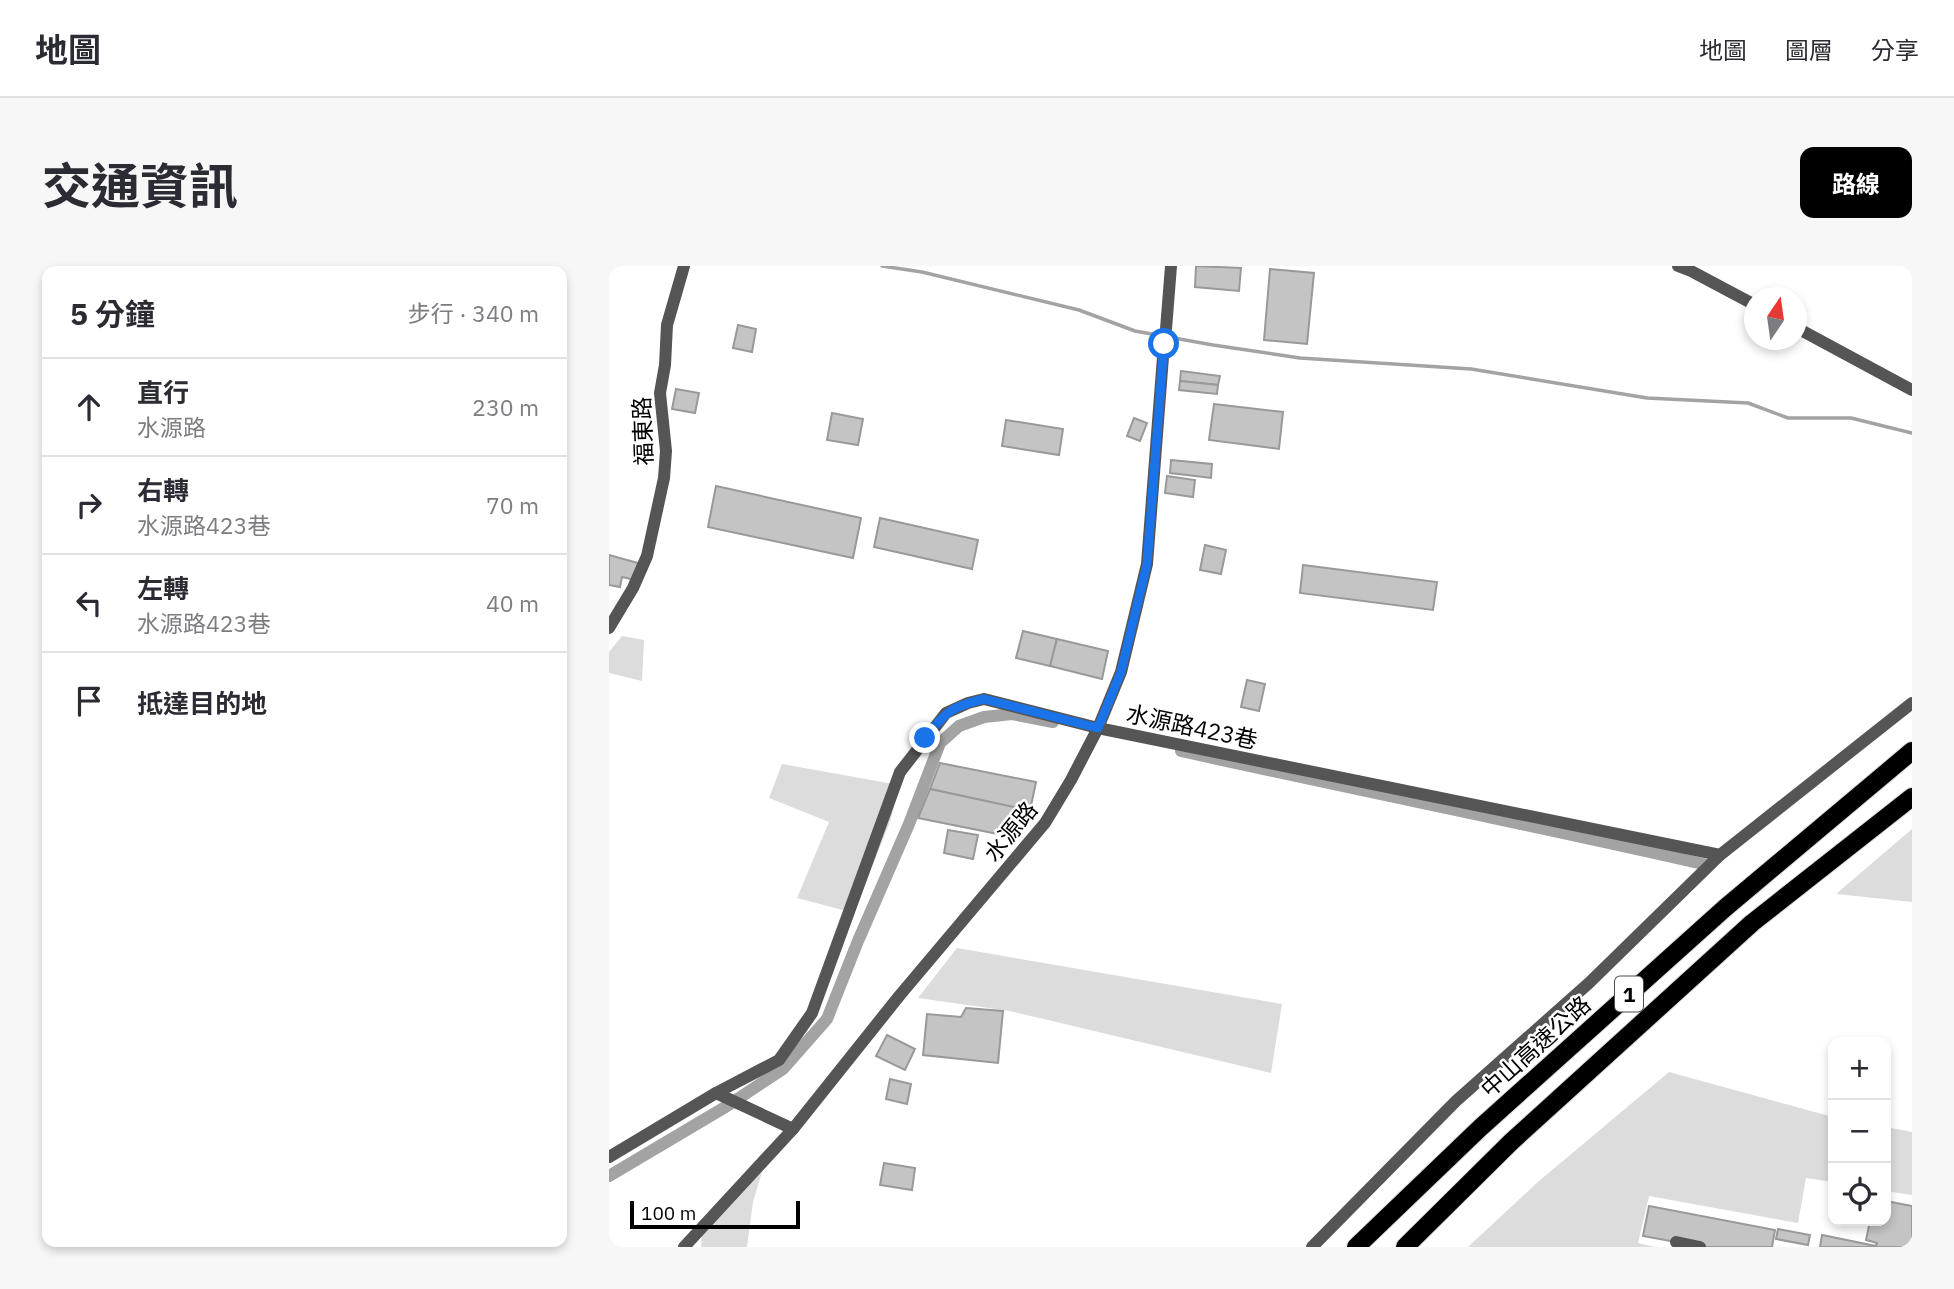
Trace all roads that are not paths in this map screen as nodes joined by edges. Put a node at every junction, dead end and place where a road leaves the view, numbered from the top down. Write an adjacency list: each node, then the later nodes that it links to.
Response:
1 (684, 266): 10 (street, 福東路)
2 (1171, 266): 6 (street)
3 (1678, 266): 4 (street)
4 (1694, 268): 5 (street)
5 (1744, 298)
6 (1166, 329)
7 (1807, 333): 9 (street)
8 (1164, 344): 12 (street, 水源路)
9 (1912, 390)
10 (609, 628)
11 (1912, 703): 15 (street)
12 (1098, 728): 15 (street, 水源路423巷); 16 (street, 水源路423巷); 17 (street, 水源路)
13 (1912, 751): 22 (highway, 中山高速公路 / 1)
14 (1912, 797): 23 (highway, 1)
15 (1720, 855): 21 (street)
16 (716, 1093): 17 (street); 18 (street, 水源路423巷)
17 (793, 1129): 20 (street, 水源路)
18 (609, 1157)
19 (1676, 1242): 24 (street)
20 (684, 1247)
21 (1312, 1247)
22 (1356, 1247)
23 (1405, 1247)
24 (1700, 1247)

